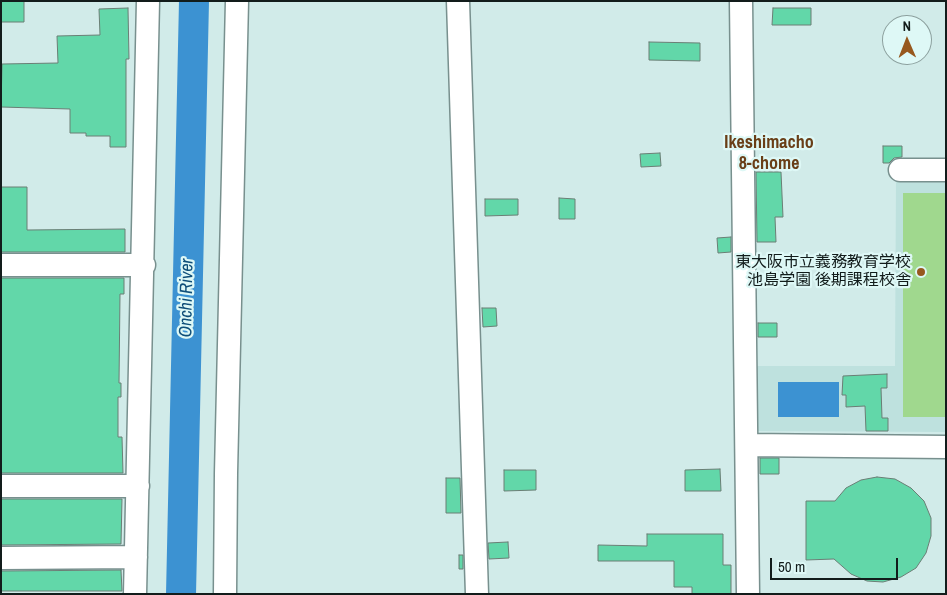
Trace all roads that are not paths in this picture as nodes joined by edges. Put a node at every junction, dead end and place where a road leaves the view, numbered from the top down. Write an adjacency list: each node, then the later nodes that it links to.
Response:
1 (148, 1): 8 (street)
2 (236, 1): 16 (street)
3 (458, 1): 17 (street)
4 (741, 1): 9 (street)
5 (900, 170): 6 (street)
6 (946, 170)
7 (1, 265): 8 (street)
8 (144, 265): 12 (street)
9 (746, 445): 10 (street); 18 (street)
10 (946, 447)
11 (1, 486): 12 (street)
12 (138, 486): 13 (street)
13 (136, 557): 14 (street); 15 (street)
14 (1, 558)
15 (136, 594)
16 (225, 594)
17 (477, 594)
18 (748, 594)

